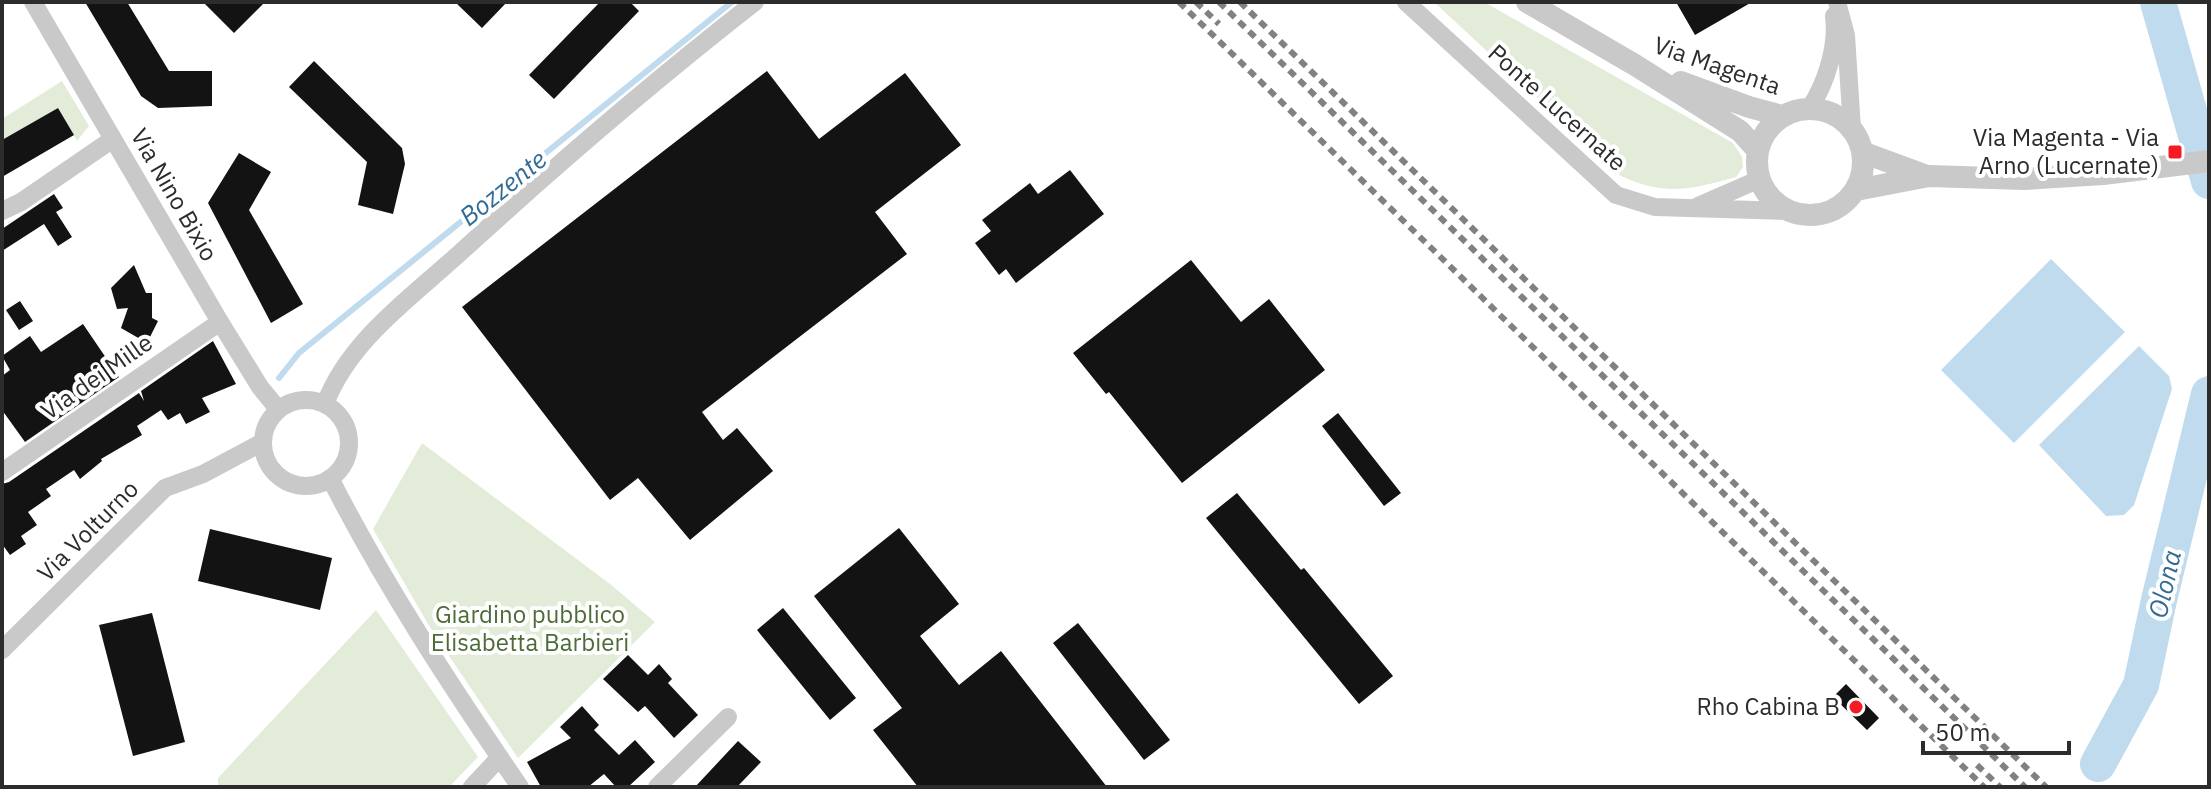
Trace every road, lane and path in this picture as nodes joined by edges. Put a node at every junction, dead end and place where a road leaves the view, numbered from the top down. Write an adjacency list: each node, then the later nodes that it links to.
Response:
1 (33, 2): 11 (street, Via Nino Bixio)
2 (755, 2): 22 (street)
3 (1406, 2): 18 (street, Ponte Lucernate)
4 (1527, 2): 7 (street, Via Magenta)
5 (1830, 2): 8 (street, Via Magenta)
6 (1837, 2): 10 (street)
7 (1635, 65): 9 (street, Via Magenta); 12 (street, Via Magenta)
8 (1809, 109): 9 (street); 10 (street)
9 (1782, 116): 12 (street)
10 (1852, 129): 13 (street)
11 (113, 139): 19 (street); 21 (street, Via Nino Bixio)
12 (1758, 151): 16 (street)
13 (1862, 152): 15 (street); 17 (street)
14 (2198, 162): 15 (street)
15 (1929, 176): 17 (street)
16 (1760, 179): 18 (street, Ponte Lucernate); 20 (street)
17 (1856, 190): 20 (street)
18 (1696, 207): 20 (street, Ponte Lucernate)
19 (4, 210)
20 (1789, 211)
21 (220, 322): 23 (street, Via Nino Bixio); 25 (street, Via dei Mille)
22 (325, 404): 23 (street); 26 (street)
23 (278, 409): 24 (street)
24 (263, 442): 26 (street); 27 (street, Via Volturno)
25 (2, 472)
26 (330, 478): 29 (street)
27 (2, 650)
28 (728, 717): 32 (street)
29 (500, 757): 30 (street); 31 (street)
30 (472, 787)
31 (520, 787)
32 (657, 787)

